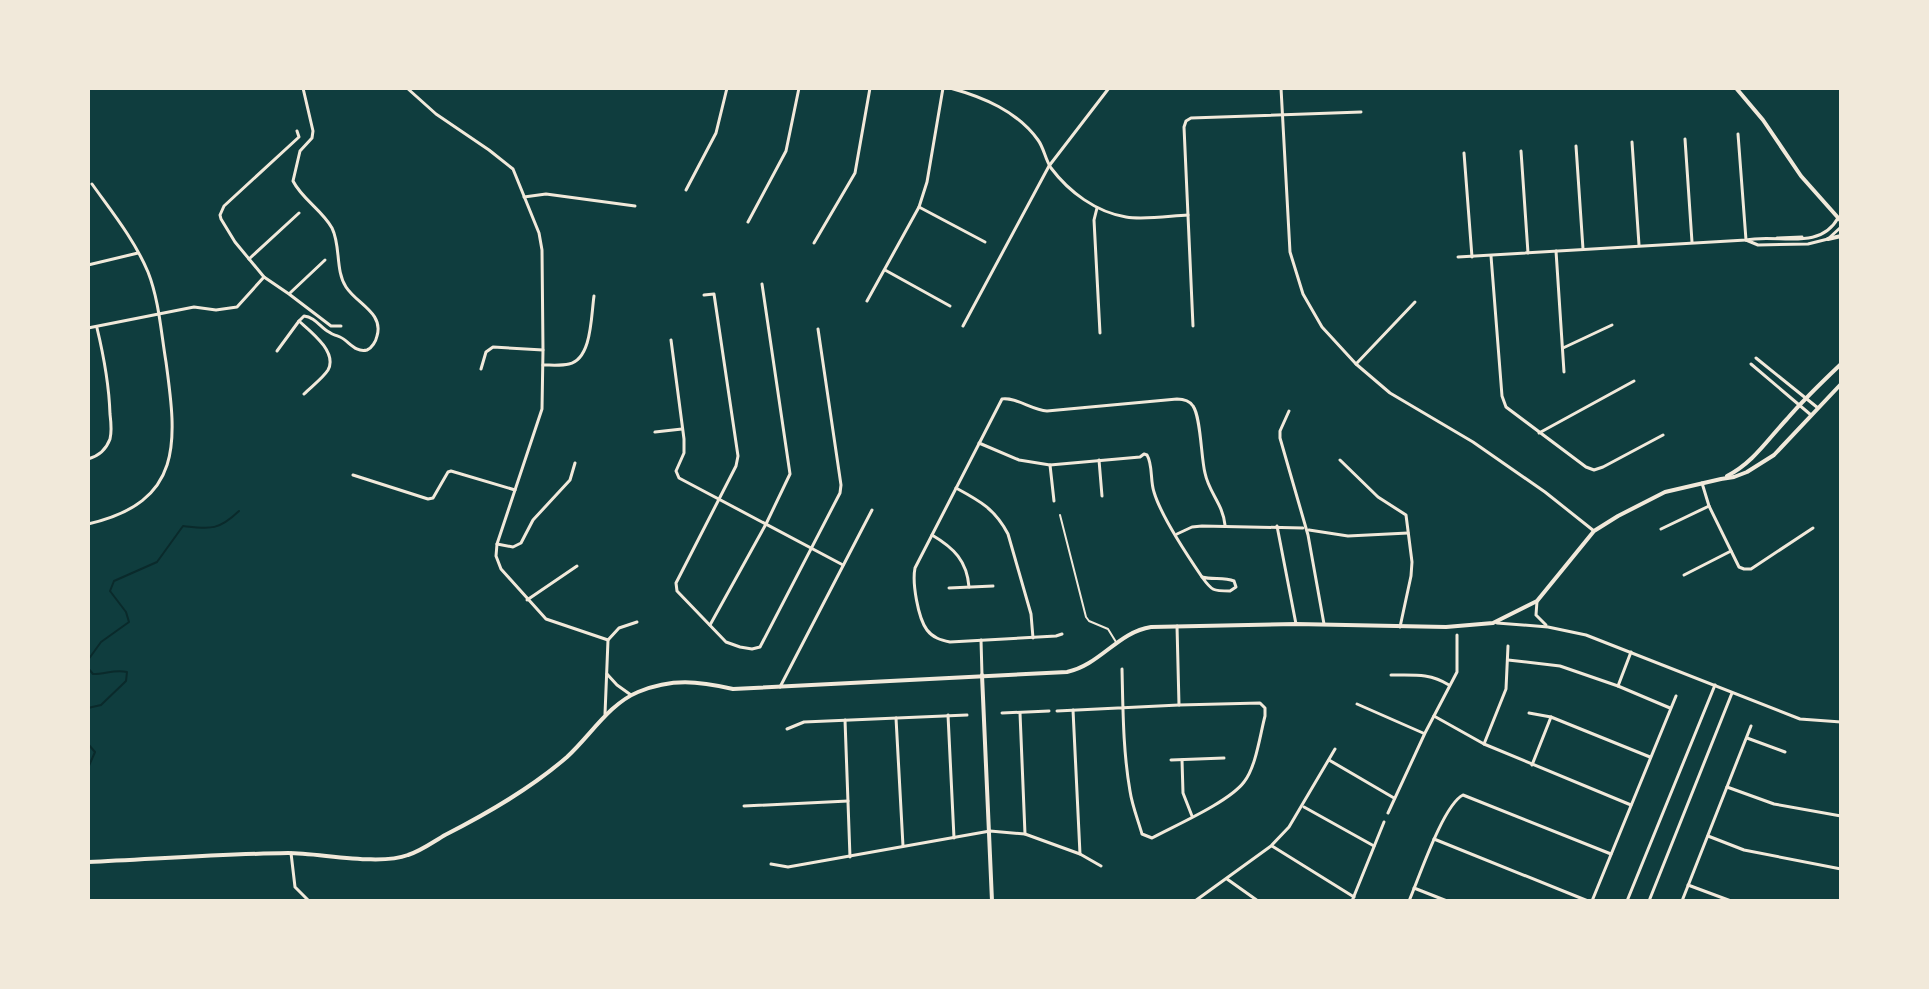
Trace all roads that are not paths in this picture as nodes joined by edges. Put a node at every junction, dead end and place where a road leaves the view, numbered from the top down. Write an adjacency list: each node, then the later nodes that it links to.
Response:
1 (303, 88): 60 (street)
2 (727, 88): 22 (street)
3 (799, 88): 29 (street)
4 (870, 88): 37 (street)
5 (943, 88): 25 (street)
6 (950, 88): 20 (street)
7 (1109, 88): 20 (street)
8 (1281, 88): 12 (street)
9 (1736, 88): 30 (street)
10 (409, 89): 23 (street)
11 (1361, 112): 12 (street)
12 (1283, 115): 28 (street); 74 (street)
13 (297, 131): 47 (street)
14 (1738, 134): 34 (street)
15 (1685, 139): 36 (street)
16 (1632, 142): 39 (street)
17 (1576, 146): 40 (street)
18 (1521, 151): 43 (street)
19 (1464, 153): 46 (street)
20 (1049, 166): 26 (street); 63 (street)
21 (92, 184): 42 (street)
22 (686, 190)
23 (524, 197): 24 (street); 71 (street)
24 (635, 206)
25 (919, 207): 35 (street); 50 (street)
26 (1097, 208): 28 (street); 68 (street)
27 (299, 213): 47 (street)
28 (1188, 215): 64 (street)
29 (748, 222)
30 (1840, 222): 32 (street); 33 (street)
31 (1841, 236): 33 (street)
32 (1807, 237): 34 (street); 38 (street)
33 (1828, 239): 38 (street)
34 (1746, 240): 36 (street); 38 (street)
35 (985, 242)
36 (1692, 242): 39 (street)
37 (814, 243)
38 (1808, 244)
39 (1639, 245): 40 (street)
40 (1583, 249): 41 (street)
41 (1556, 251): 43 (street); 70 (street)
42 (138, 253): 49 (street); 59 (street)
43 (1528, 253): 44 (street)
44 (1491, 256): 46 (street); 90 (street)
45 (1458, 257): 46 (street)
46 (1472, 257)
47 (249, 259): 51 (street)
48 (325, 260): 53 (street)
49 (88, 265)
50 (885, 270): 56 (street); 58 (street)
51 (264, 277): 53 (street); 59 (street)
52 (762, 284): 110 (street)
53 (289, 294): 62 (street)
54 (704, 295): 104 (street)
55 (594, 296): 77 (street)
56 (867, 301)
57 (1415, 302): 74 (street)
58 (950, 306)
59 (159, 314): 65 (street); 109 (street)
60 (299, 321): 72 (street); 82 (street)
61 (1612, 325): 70 (street)
62 (341, 326)
63 (963, 326)
64 (1193, 326)
65 (96, 327): 66 (street); 93 (street)
66 (88, 328)
67 (818, 329): 122 (street)
68 (1100, 333)
69 (671, 340): 88 (street)
70 (1563, 348): 79 (street)
71 (543, 350): 77 (street); 78 (street)
72 (277, 351)
73 (1756, 358): 83 (street)
74 (1356, 364): 117 (street)
75 (1751, 364): 84 (street)
76 (1841, 364): 83 (street)
77 (543, 365): 102 (street)
78 (481, 369)
79 (1564, 372)
80 (1634, 381): 90 (street)
81 (1841, 384): 85 (street)
82 (304, 394)
83 (1806, 397): 84 (street); 85 (street)
84 (1799, 405): 87 (street); 99 (street)
85 (1818, 408): 87 (street)
86 (1289, 411): 136 (street)
87 (1811, 415): 99 (street)
88 (682, 429): 89 (street); 104 (street)
89 (655, 432)
90 (1539, 433): 91 (street)
91 (1663, 435)
92 (979, 443): 97 (street); 101 (street); 111 (street)
93 (88, 459)
94 (1099, 460): 97 (street); 103 (street); 120 (street)
95 (1340, 460): 118 (street)
96 (575, 463): 121 (street)
97 (1050, 465): 105 (street)
98 (353, 475): 102 (street)
99 (1721, 479): 100 (street)
100 (1702, 483): 106 (street); 117 (street)
101 (956, 488): 119 (street); 143 (street)
102 (515, 490): 121 (street)
103 (1102, 496)
104 (719, 499): 110 (street); 137 (street)
105 (1054, 501)
106 (1709, 506): 115 (street); 123 (street)
107 (872, 510): 124 (street)
108 (1060, 515): 146 (lane)
109 (88, 524)
110 (766, 524): 122 (street); 137 (street)
111 (1225, 525): 112 (street); 120 (street)
112 (1277, 526): 113 (street); 135 (street)
113 (1303, 528)
114 (1813, 528): 123 (street)
115 (1661, 529)
116 (1309, 530): 118 (street)
117 (1594, 531): 132 (street)
118 (1408, 533): 139 (street)
119 (932, 535): 129 (street); 145 (street)
120 (1176, 535): 127 (street)
121 (497, 544): 131 (street)
122 (811, 548): 124 (street); 137 (street)
123 (1731, 551): 126 (street)
124 (843, 565): 159 (street)
125 (577, 566): 131 (street)
126 (1684, 575)
127 (1202, 577): 127 (street)
128 (993, 586): 129 (street)
129 (969, 587): 130 (street)
130 (949, 588)
131 (527, 600): 144 (street)
132 (1537, 601): 134 (street); 140 (street)
133 (637, 622): 144 (street)
134 (1493, 623): 139 (street); 140 (street)
135 (1296, 624): 136 (street); 138 (street)
136 (1324, 624): 139 (street)
137 (710, 625)
138 (1177, 626): 146 (street); 164 (street)
139 (1400, 627)
140 (1548, 627): 150 (street)
141 (1062, 634): 143 (street)
142 (1457, 635): 147 (street)
143 (1033, 638): 145 (street)
144 (608, 640): 153 (street)
145 (981, 640): 154 (street)
146 (1117, 643): 154 (street)
147 (1457, 643): 148 (street); 156 (street)
148 (1465, 643)
149 (1508, 646): 151 (street)
150 (1631, 652): 157 (street); 158 (street)
151 (1508, 660): 158 (street); 185 (street)
152 (1122, 669): 166 (street)
153 (606, 672): 161 (street); 178 (street)
154 (982, 675): 159 (street); 204 (street)
155 (1391, 675): 156 (street)
156 (1449, 685): 175 (street)
157 (1715, 685): 160 (street); 231 (street)
158 (1618, 686): 165 (street)
159 (780, 687): 161 (street)
160 (1733, 692): 180 (street); 232 (street)
161 (631, 695): 178 (street)
162 (1676, 696): 165 (street)
163 (1357, 704): 183 (street)
164 (1179, 705): 166 (street); 201 (street)
165 (1670, 708): 188 (street)
166 (1123, 709): 167 (street); 201 (street)
167 (1073, 710): 169 (street); 213 (street)
168 (1049, 711): 171 (street)
169 (1057, 711)
170 (1002, 713): 171 (street)
171 (1020, 713): 205 (street)
172 (1529, 713): 177 (street)
173 (948, 715): 174 (street); 176 (street); 207 (street)
174 (967, 715)
175 (1434, 716): 183 (street); 185 (street)
176 (896, 717): 179 (street); 209 (street)
177 (1551, 717): 188 (street); 193 (street)
178 (605, 718): 212 (street)
179 (845, 720): 182 (street); 196 (street)
180 (1841, 722)
181 (1751, 726): 184 (street)
182 (787, 729)
183 (1425, 733): 195 (street)
184 (1747, 738): 187 (street); 194 (street)
185 (1484, 744): 193 (street)
186 (1335, 749): 192 (street)
187 (1785, 752)
188 (1650, 757): 197 (street)
189 (1224, 758): 191 (street)
190 (1171, 760): 191 (street)
191 (1182, 760): 201 (street)
192 (1329, 760): 195 (street); 199 (street)
193 (1532, 765): 197 (street)
194 (1727, 787): 202 (street); 206 (street)
195 (1394, 798): 200 (street)
196 (848, 801): 198 (street); 215 (street)
197 (1631, 805): 214 (street)
198 (744, 806)
199 (1302, 806): 210 (street); 211 (street)
200 (1388, 813)
201 (1192, 816)
202 (1841, 816)
203 (1384, 822): 211 (street)
204 (990, 831): 205 (street); 207 (street); 225 (street)
205 (1025, 834): 213 (street)
206 (1708, 836): 219 (street); 221 (street)
207 (954, 838): 209 (street)
208 (1434, 839): 214 (street); 222 (street); 230 (street)
209 (903, 846): 215 (street)
210 (1271, 846): 220 (street); 223 (street)
211 (1374, 846): 223 (street)
212 (291, 853): 216 (street); 224 (street)
213 (1080, 854): 218 (street)
214 (1611, 854): 230 (street)
215 (850, 857): 217 (street)
216 (88, 862)
217 (771, 864)
218 (1101, 866)
219 (1841, 869)
220 (1227, 879): 226 (street); 227 (street)
221 (1688, 885): 233 (street); 234 (street)
222 (1414, 888): 228 (street); 229 (street)
223 (1353, 899)
224 (309, 901)
225 (992, 901)
226 (1195, 901)
227 (1258, 901)
228 (1409, 901)
229 (1447, 901)
230 (1590, 901)
231 (1627, 901)
232 (1649, 901)
233 (1682, 901)
234 (1731, 901)

